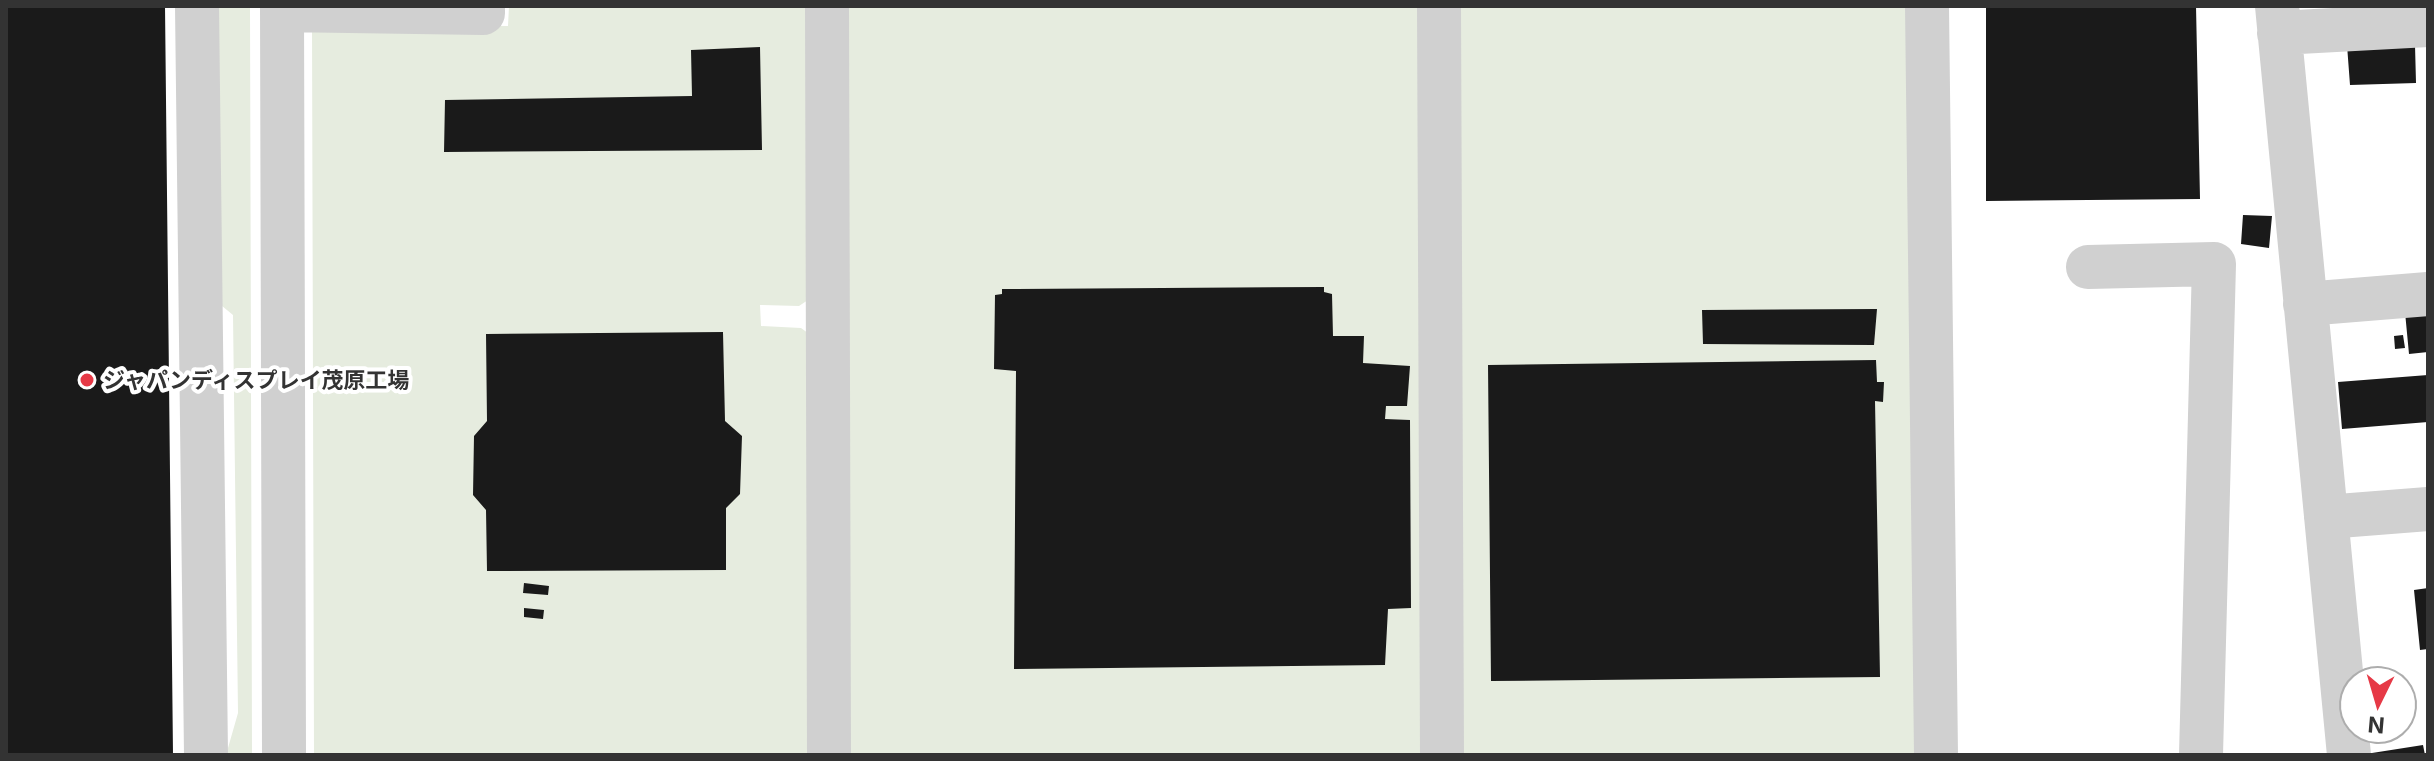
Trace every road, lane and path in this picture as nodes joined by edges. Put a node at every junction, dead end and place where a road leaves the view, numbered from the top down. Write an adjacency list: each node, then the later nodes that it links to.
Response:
1 (197, 6): 14 (street)
2 (483, 6): 6 (street)
3 (827, 6): 16 (street)
4 (1439, 6): 17 (street)
5 (1927, 6): 18 (street)
6 (282, 8): 15 (street)
7 (2278, 20): 8 (street); 11 (street)
8 (2428, 25)
9 (2088, 267): 19 (street)
10 (2428, 294): 11 (street)
11 (2305, 304): 13 (street)
12 (2428, 509): 13 (street)
13 (2326, 517): 20 (street)
14 (206, 755)
15 (284, 755)
16 (829, 755)
17 (1442, 755)
18 (1936, 755)
19 (2201, 755)
20 (2349, 755)

